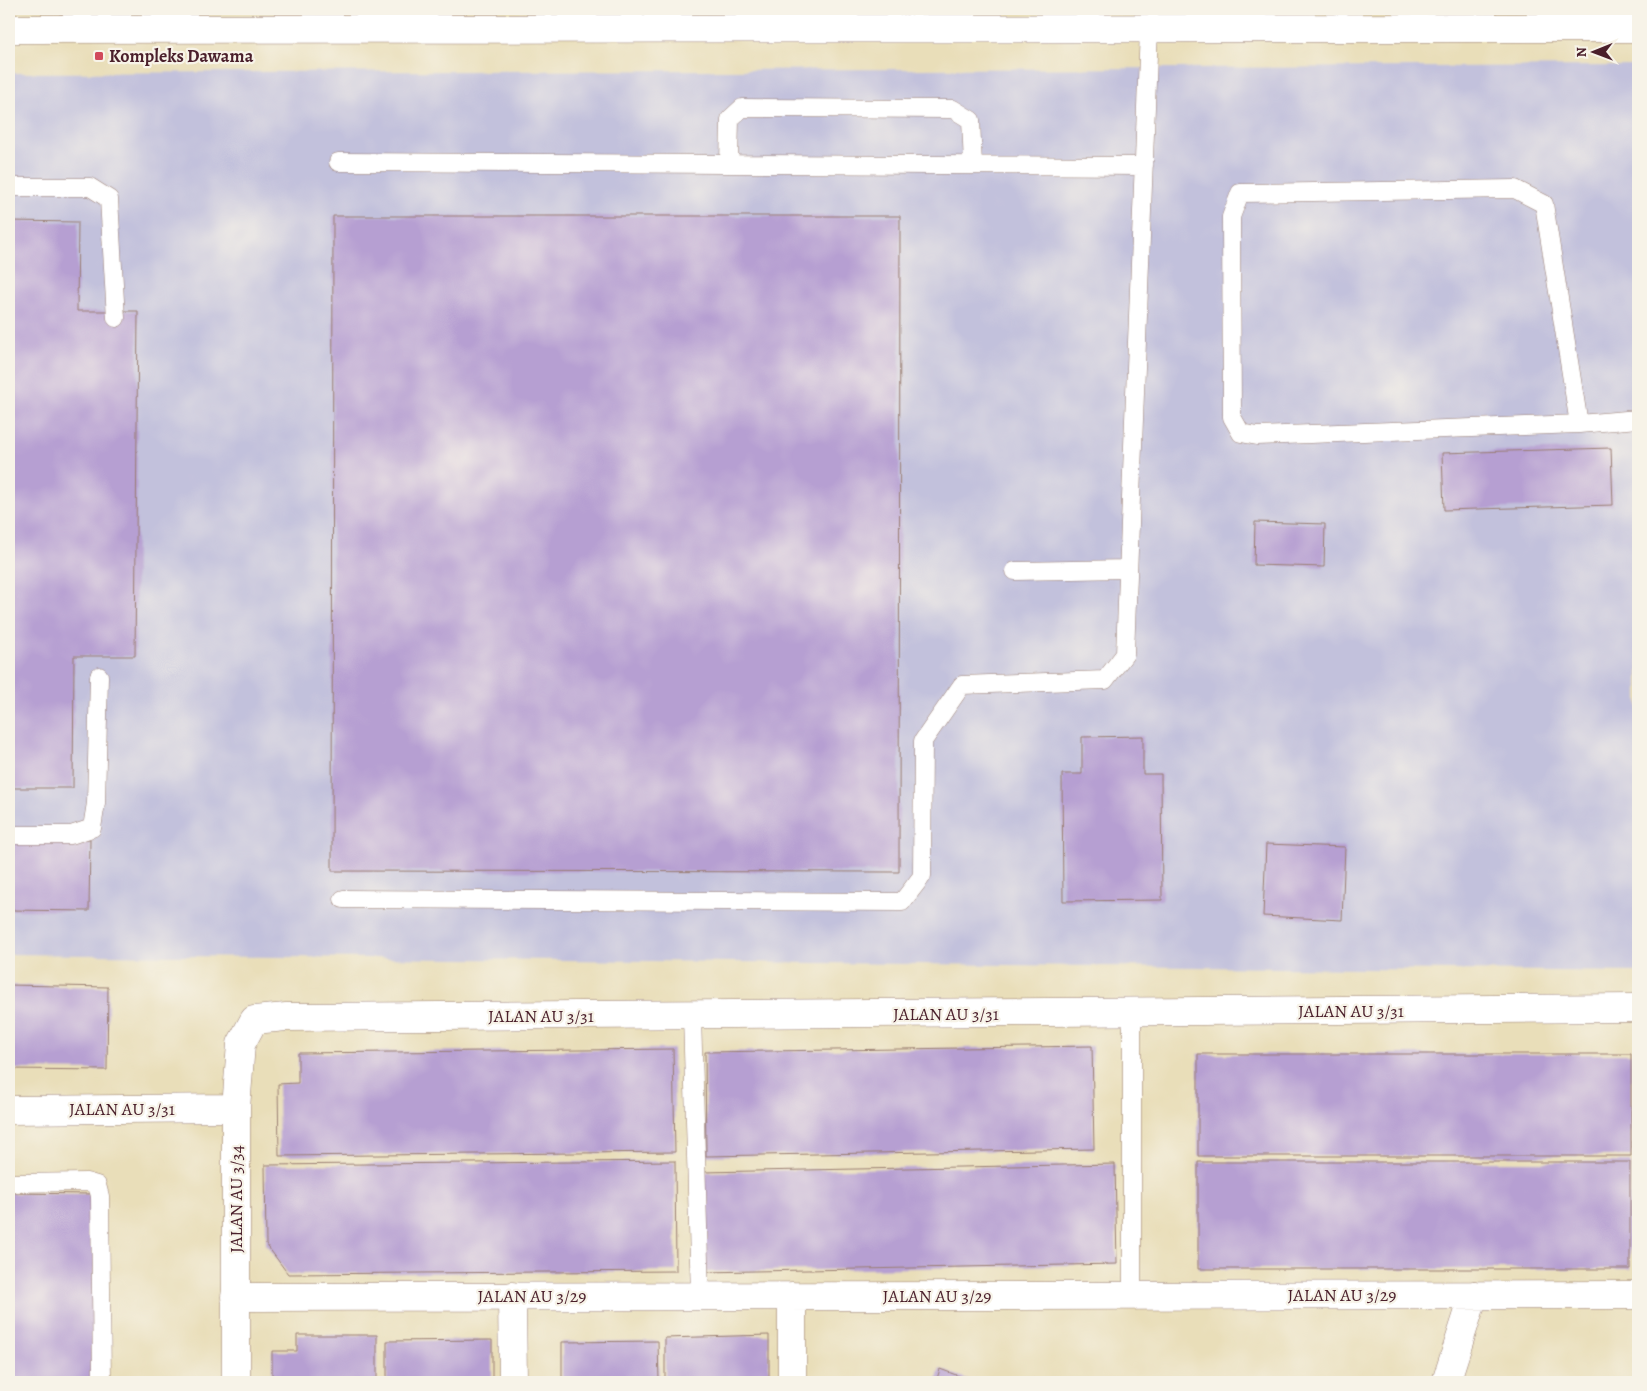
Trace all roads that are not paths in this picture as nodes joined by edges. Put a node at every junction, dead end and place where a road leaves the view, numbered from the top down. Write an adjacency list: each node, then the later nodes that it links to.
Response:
1 (1638, 28): 3 (street)
2 (9, 29): 3 (street)
3 (1149, 30): 7 (lane)
4 (338, 162): 5 (lane)
5 (729, 164): 6 (lane); 6 (lane)
6 (973, 165): 7 (lane)
7 (1144, 166): 12 (lane)
8 (9, 187): 9 (lane)
9 (116, 318)
10 (1638, 419): 11 (lane)
11 (1579, 424): 11 (lane)
12 (1128, 569): 13 (lane); 16 (lane)
13 (1015, 571)
14 (99, 676): 15 (lane)
15 (9, 834)
16 (342, 899)
17 (1638, 1008): 18 (street, JALAN AU 3/31)
18 (1132, 1012): 19 (street, JALAN AU 3/31); 29 (lane)
19 (692, 1015): 20 (street, JALAN AU 3/31); 27 (lane)
20 (254, 1020): 21 (street, JALAN AU 3/34)
21 (236, 1108): 22 (street, JALAN AU 3/31); 30 (street, JALAN AU 3/34)
22 (9, 1110)
23 (9, 1183): 31 (lane)
24 (1474, 1295): 25 (street, JALAN AU 3/29); 29 (street, JALAN AU 3/29); 35 (street)
25 (1638, 1295)
26 (512, 1296): 27 (street, JALAN AU 3/29); 30 (street, JALAN AU 3/29); 33 (street)
27 (700, 1296): 28 (street, JALAN AU 3/29)
28 (792, 1296): 29 (street, JALAN AU 3/29); 34 (street)
29 (1132, 1296)
30 (235, 1297): 32 (street, JALAN AU 3/34)
31 (102, 1382)
32 (236, 1382)
33 (513, 1382)
34 (792, 1382)
35 (1446, 1382)

